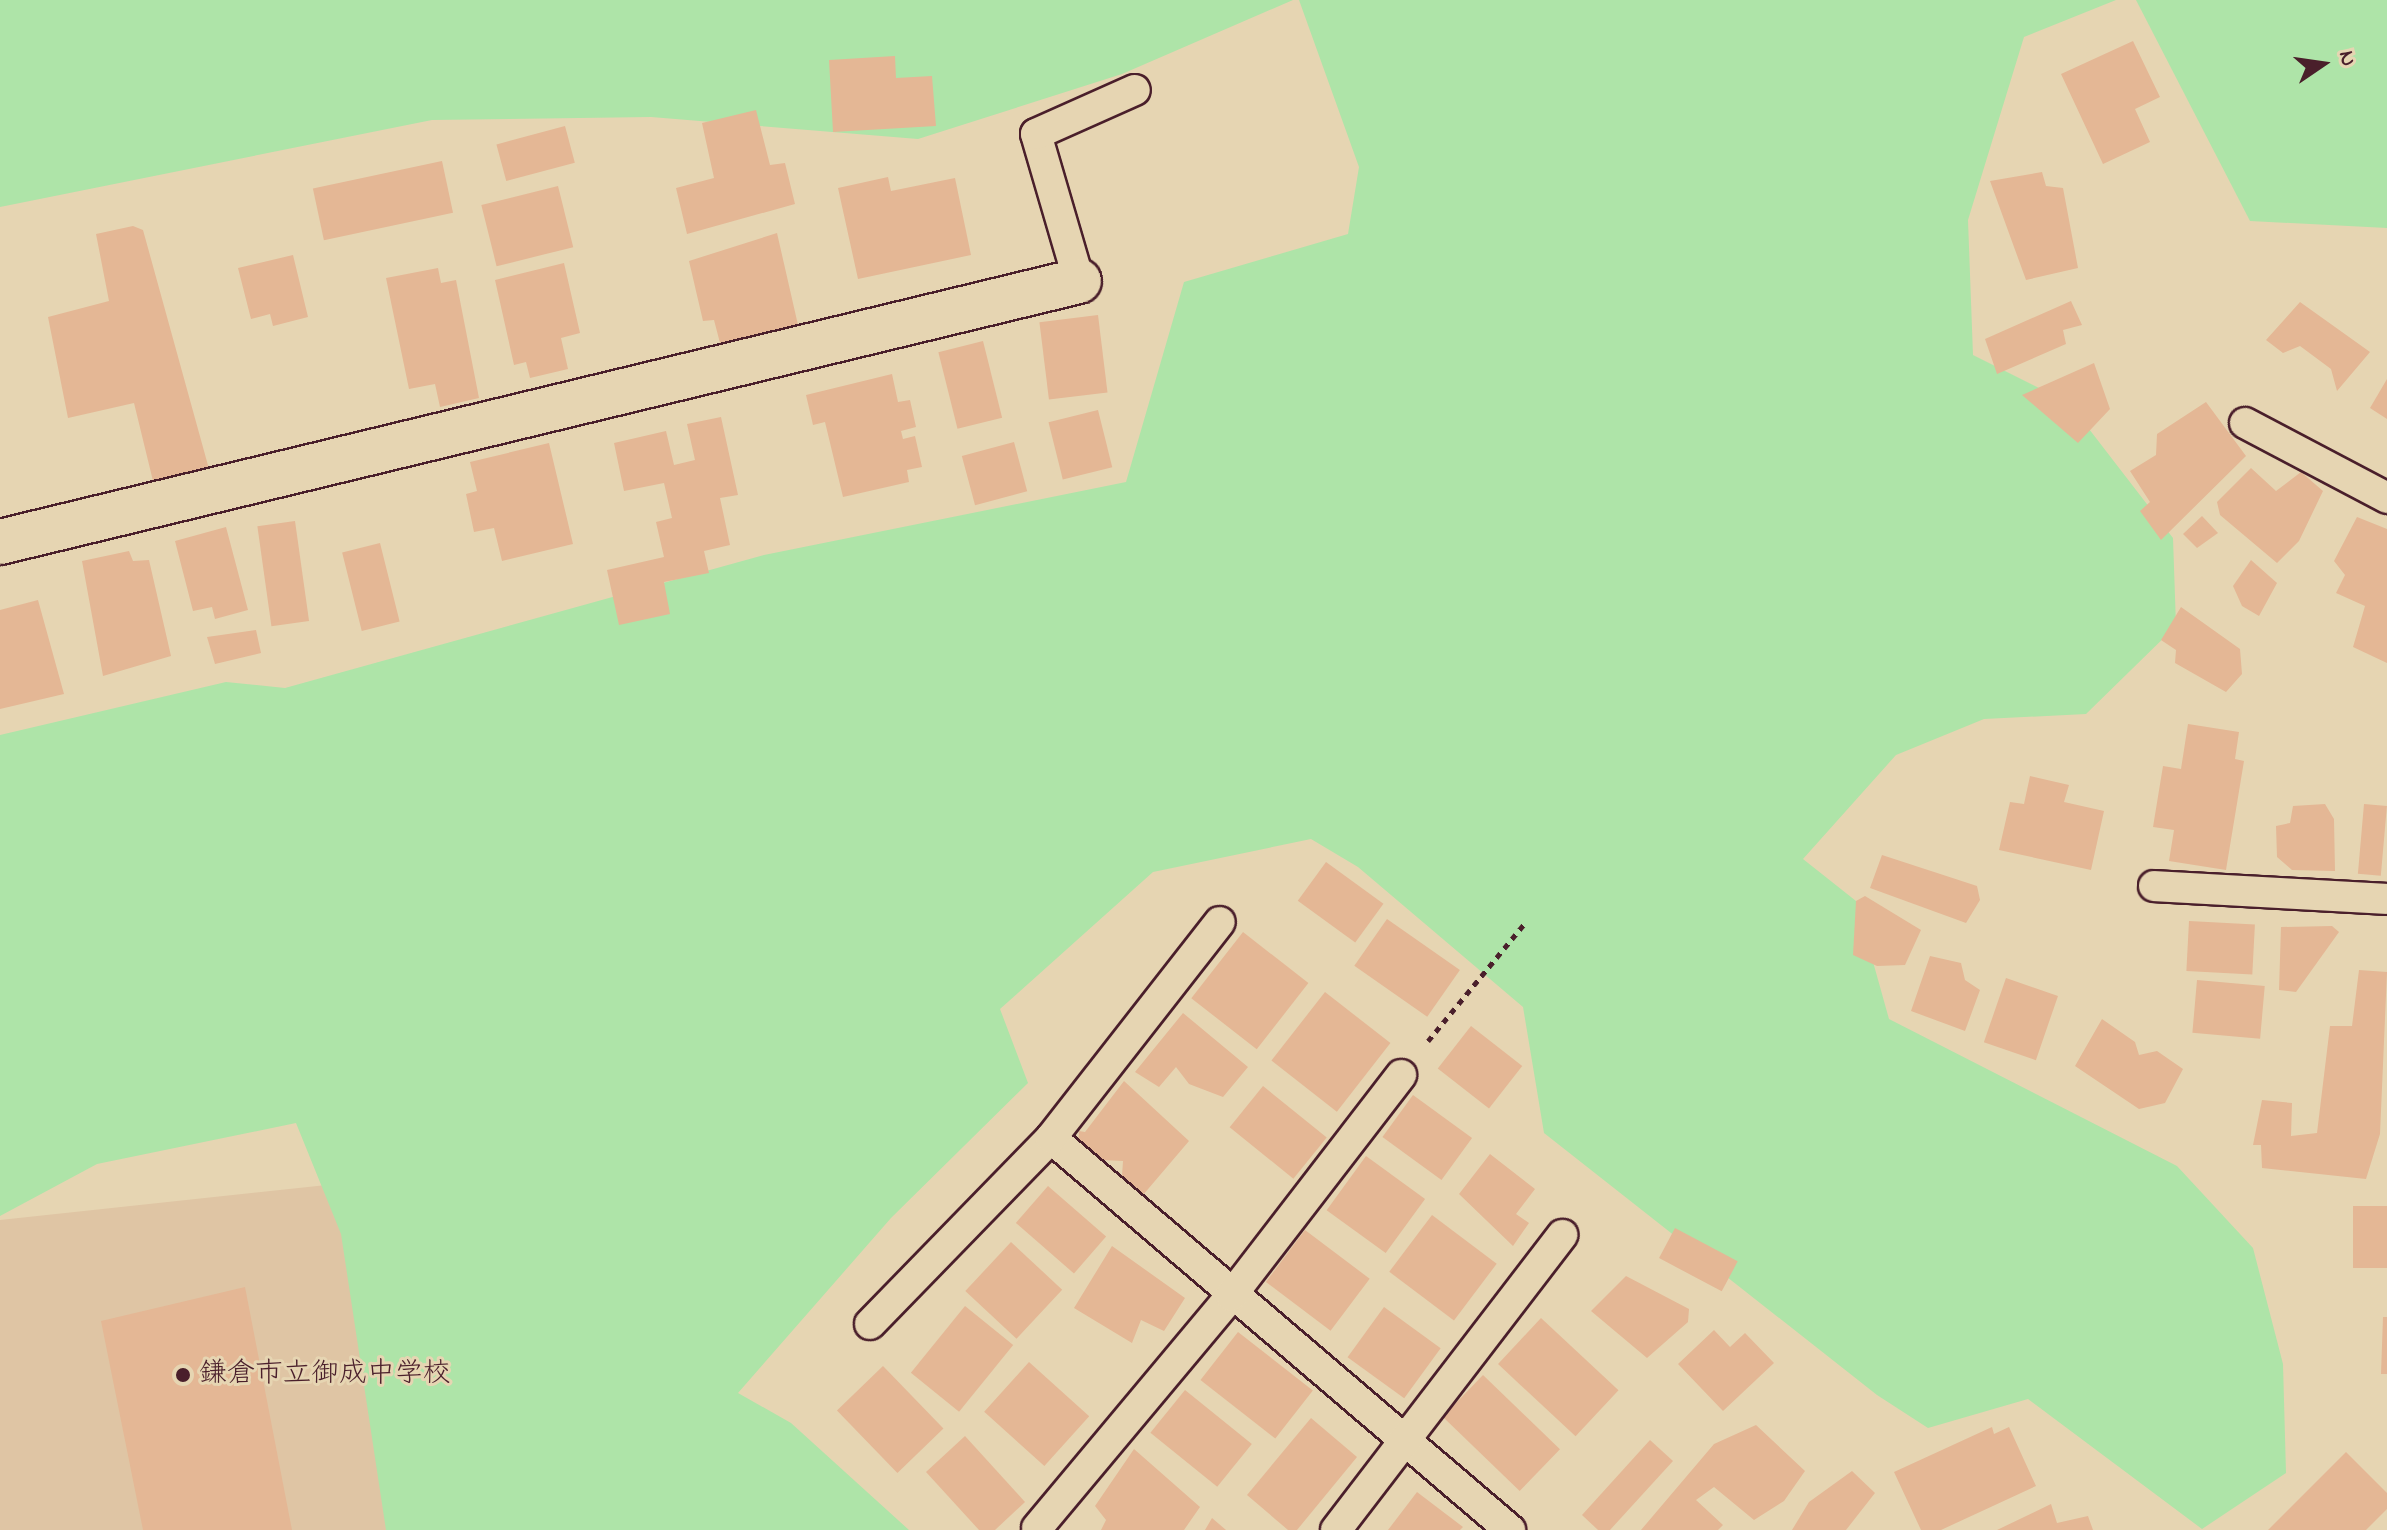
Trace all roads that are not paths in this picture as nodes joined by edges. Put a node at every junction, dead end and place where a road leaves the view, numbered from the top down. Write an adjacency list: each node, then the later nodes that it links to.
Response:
1 (1135, 90): 2 (lane)
2 (1079, 281): 5 (street)
3 (2245, 423): 4 (lane)
4 (2387, 498)
5 (0, 542)
6 (2154, 886): 7 (lane)
7 (2387, 899)
8 (1220, 922): 10 (lane)
9 (1401, 1075): 12 (lane)
10 (1051, 1138): 12 (lane); 13 (lane)
11 (1562, 1235): 14 (lane)
12 (1231, 1296): 14 (lane); 15 (lane)
13 (870, 1324)
14 (1405, 1441): 16 (lane); 17 (lane)
15 (1037, 1528)
16 (1336, 1530)
17 (1510, 1530)

